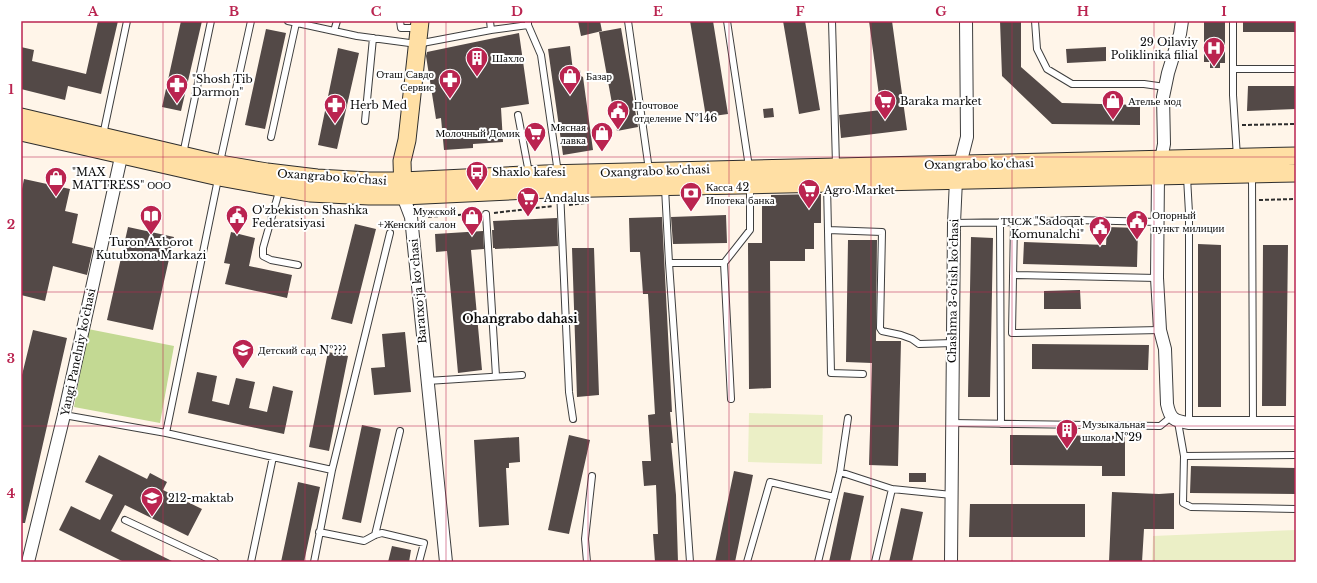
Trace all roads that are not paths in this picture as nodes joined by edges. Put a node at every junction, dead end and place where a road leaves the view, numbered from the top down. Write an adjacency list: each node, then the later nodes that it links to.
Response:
1 (127, 21): 28 (lane)
2 (211, 21): 31 (lane)
3 (251, 21): 35 (lane)
4 (288, 21): 15 (lane)
5 (337, 21): 18 (lane)
6 (400, 21): 19 (lane)
7 (490, 21): 17 (lane)
8 (628, 21): 36 (lane)
9 (727, 21): 44 (lane)
10 (832, 21): 39 (lane)
11 (966, 21): 37 (street, Chashma 3-o'tish ko'chasi)
12 (1035, 21): 23 (lane)
13 (1182, 21): 23 (street)
14 (1233, 21): 21 (lane)
15 (296, 23): 18 (lane); 29 (lane)
16 (528, 23): 17 (lane); 43 (lane)
17 (491, 30): 19 (lane)
18 (334, 31): 20 (lane)
19 (419, 31): 20 (lane); 47 (main road, Baratxoʻja koʻchasi)
20 (373, 38): 26 (lane)
21 (1233, 69): 22 (lane); 33 (lane)
22 (1296, 69)
23 (1165, 87): 34 (street)
24 (518, 115): 41 (lane)
25 (21, 117): 28 (main road, Oxangrabo ko'chasi)
26 (365, 121)
27 (21, 132): 30 (main road, Oxangrabo ko'chasi)
28 (103, 136): 30 (main road, Oxangrabo ko'chasi)
29 (271, 137)
30 (123, 148): 31 (main road, Oxangrabo ko'chasi); 35 (main road, Oxangrabo ko'chasi); 67 (street, Yangi Panelniy ko'chasi)
31 (182, 155): 35 (main road, Oxangrabo ko'chasi)
32 (1296, 156): 33 (main road, Oxangrabo ko'chasi)
33 (1238, 158): 34 (main road, Oxangrabo ko'chasi)
34 (1160, 168): 37 (main road, Oxangrabo ko'chasi); 42 (main road, Oxangrabo ko'chasi); 51 (street)
35 (219, 171): 46 (main road, Oxangrabo ko'chasi); 47 (main road, Oxangrabo ko'chasi); 76 (lane)
36 (649, 172): 43 (main road, Oxangrabo ko'chasi); 44 (main road, Oxangrabo ko'chasi)
37 (958, 172): 39 (main road, Oxangrabo ko'chasi); 52 (street, Chashma 3-o'tish ko'chasi)
38 (1296, 173): 40 (main road, Oxangrabo ko'chasi)
39 (832, 174): 44 (main road, Oxangrabo ko'chasi); 53 (lane)
40 (1252, 174): 42 (main road, Oxangrabo ko'chasi); 72 (lane)
41 (529, 175): 43 (main road, Oxangrabo ko'chasi); 47 (main road, Oxangrabo ko'chasi)
42 (1187, 175): 70 (lane)
43 (559, 181): 45 (main road, Oxangrabo ko'chasi); 47 (main road, Oxangrabo ko'chasi); 69 (lane)
44 (749, 185): 45 (main road, Oxangrabo ko'chasi); 56 (lane)
45 (665, 186): 55 (lane)
46 (280, 188): 47 (main road, Oxangrabo ko'chasi); 57 (lane)
47 (403, 189): 65 (street, Baratxoʻja koʻchasi)
48 (486, 214): 64 (lane)
49 (1000, 222): 50 (lane); 52 (lane); 73 (lane)
50 (1014, 222): 51 (lane); 58 (lane)
51 (1158, 222): 59 (street)
52 (954, 223): 61 (street, Chashma 3-o'tish ko'chasi)
53 (828, 230): 61 (lane); 62 (lane)
54 (390, 233): 80 (lane)
55 (669, 263): 56 (lane); 97 (lane)
56 (724, 263): 66 (lane)
57 (298, 265)
58 (1013, 276): 59 (lane); 60 (lane)
59 (1157, 278): 60 (street)
60 (1160, 330): 70 (street)
61 (953, 343): 71 (street, Chashma 3-o'tish ko'chasi)
62 (863, 374)
63 (522, 375): 64 (lane)
64 (496, 376): 65 (lane)
65 (427, 381): 95 (street, Baratxoʻja koʻchasi)
66 (731, 399)
67 (64, 415): 76 (lane); 90 (street, Yangi Panelniy ko'chasi)
68 (848, 418): 81 (lane)
69 (573, 419)
70 (1179, 421): 72 (street); 73 (lane); 78 (lane)
71 (952, 423): 73 (lane); 84 (street, Chashma 3-o'tish ko'chasi)
72 (1253, 423): 74 (street)
73 (1001, 424)
74 (1296, 424)
75 (400, 431): 89 (lane)
76 (166, 433): 79 (lane)
77 (1296, 455): 78 (lane)
78 (1184, 456): 86 (lane)
79 (273, 458): 80 (lane); 92 (lane)
80 (332, 470): 88 (lane)
81 (840, 472): 83 (lane); 85 (lane)
82 (592, 476): 96 (lane)
83 (892, 489): 84 (lane); 100 (lane)
84 (952, 495): 101 (street, Chashma 3-o'tish ko'chasi)
85 (834, 497): 98 (lane); 99 (lane)
86 (1296, 509)
87 (125, 520): 91 (lane)
88 (319, 532): 89 (lane); 93 (lane)
89 (374, 535): 94 (lane)
90 (28, 562)
91 (215, 562)
92 (251, 562)
93 (314, 562)
94 (419, 562)
95 (446, 562)
96 (586, 562)
97 (690, 562)
98 (747, 562)
99 (818, 562)
100 (875, 562)
101 (951, 562)

